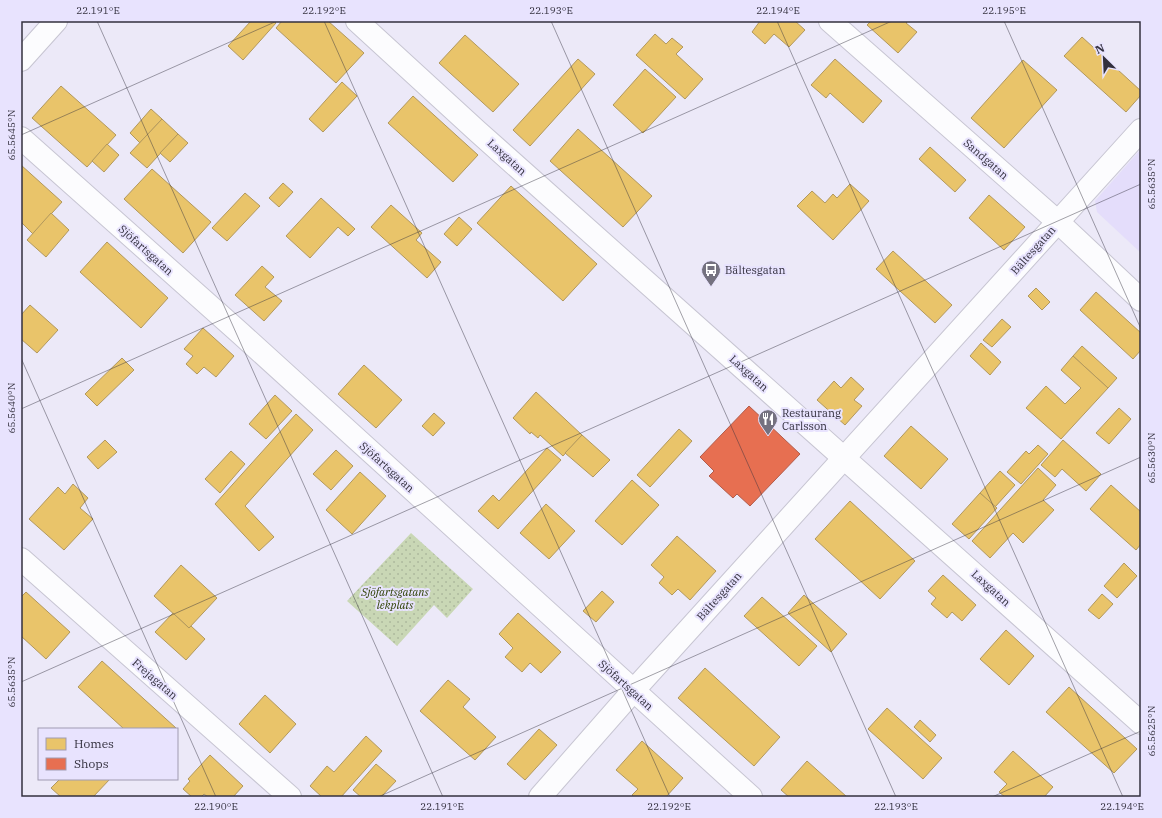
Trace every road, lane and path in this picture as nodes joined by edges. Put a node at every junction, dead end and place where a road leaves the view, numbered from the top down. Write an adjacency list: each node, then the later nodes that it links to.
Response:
1 (56, 21): 4 (street)
2 (358, 21): 9 (street, Laxgatan)
3 (830, 21): 7 (street, Sandgatan)
4 (21, 60)
5 (1141, 130): 7 (street, Bältesgatan)
6 (21, 138): 11 (street, Sjöfartsgatan)
7 (1058, 222): 8 (street, Sandgatan); 9 (street, Bältesgatan)
8 (1141, 300)
9 (844, 458): 11 (street, Bältesgatan); 12 (street, Laxgatan)
10 (21, 559): 13 (street, Frejagatan)
11 (633, 691): 14 (street, Bältesgatan); 15 (street, Sjöfartsgatan)
12 (1141, 723)
13 (290, 797)
14 (540, 797)
15 (751, 797)

